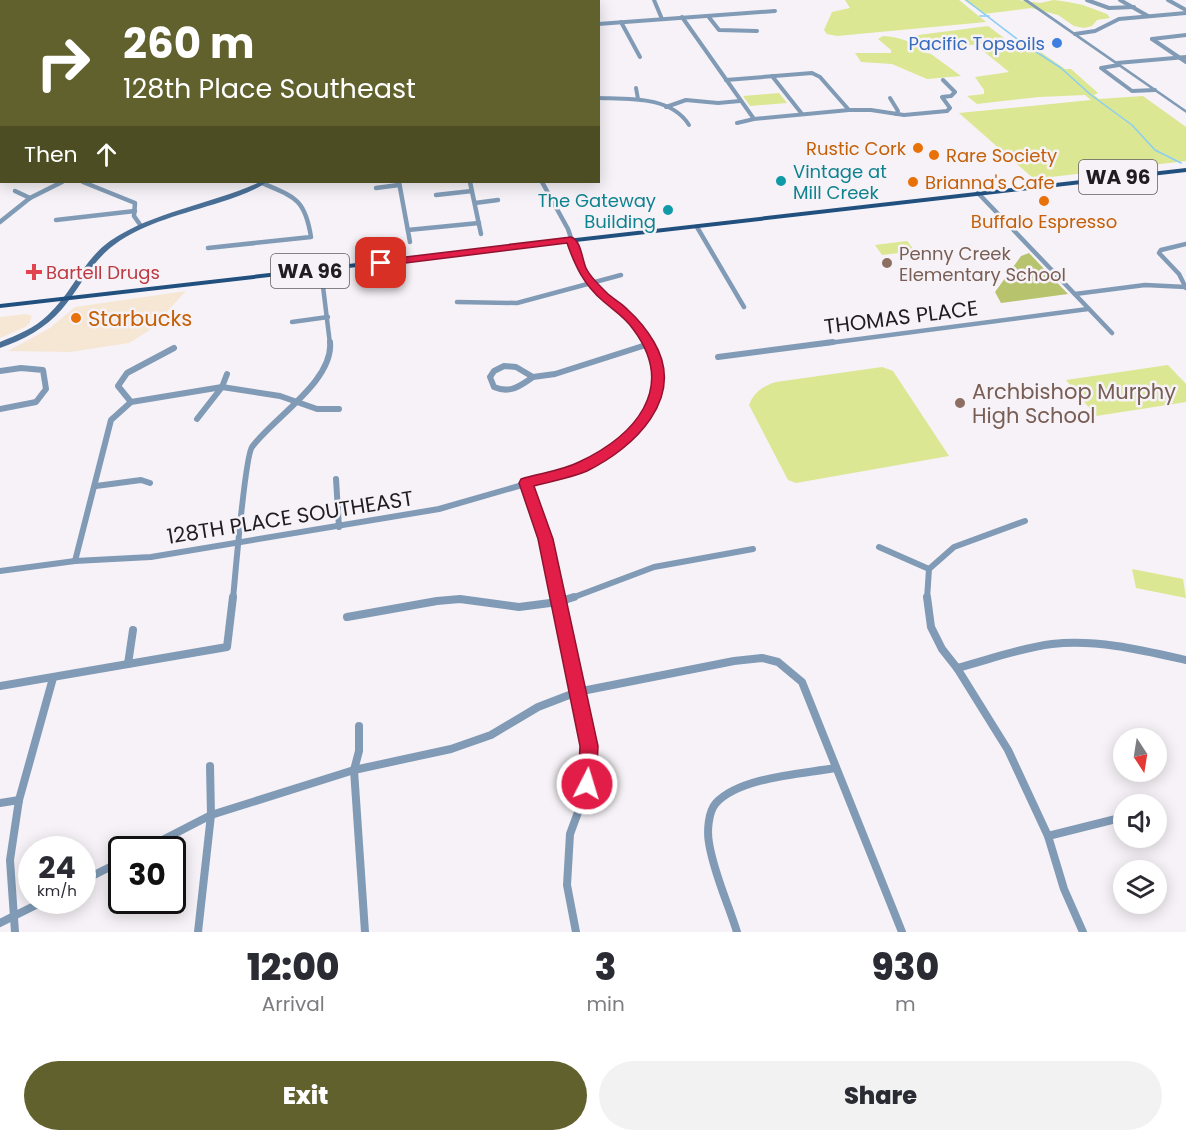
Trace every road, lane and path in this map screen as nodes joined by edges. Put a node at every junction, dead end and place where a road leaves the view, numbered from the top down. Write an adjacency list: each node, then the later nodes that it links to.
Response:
1 (654, 0): 12 (street)
2 (1025, 0): 16 (street)
3 (1087, 0): 6 (street)
4 (1120, 0): 6 (street)
5 (1168, 0): 8 (street)
6 (1134, 7): 10 (street)
7 (775, 11): 9 (street)
8 (1186, 12): 10 (street)
9 (708, 16): 11 (street); 15 (street)
10 (1149, 16): 16 (street)
11 (682, 17): 12 (street); 24 (street)
12 (662, 19): 13 (street)
13 (621, 22): 14 (street); 18 (street)
14 (600, 24)
15 (756, 31)
16 (1075, 34): 22 (street)
17 (1186, 35): 19 (street)
18 (640, 57)
19 (1178, 57): 20 (street); 21 (street); 22 (street)
20 (1186, 57)
21 (1186, 62)
22 (1118, 64): 27 (street); 27 (street)
23 (772, 76): 24 (street); 33 (street); 35 (street)
24 (726, 80): 31 (street)
25 (943, 80): 36 (street)
26 (636, 88): 30 (street)
27 (1155, 90): 34 (street)
28 (600, 98): 30 (street)
29 (890, 98): 36 (street)
30 (638, 99): 32 (street)
31 (740, 101): 32 (street); 37 (street)
32 (666, 107): 39 (street)
33 (849, 110): 35 (street); 36 (street)
34 (1186, 112)
35 (802, 114): 37 (street)
36 (896, 114)
37 (754, 119): 38 (street)
38 (736, 123)
39 (689, 125)
40 (1186, 170): 51 (main road, WA 96)
41 (60, 183): 53 (street)
42 (86, 183): 56 (street)
43 (261, 183): 60 (main road)
44 (265, 183): 67 (street)
45 (399, 183): 48 (street); 62 (street)
46 (470, 183): 50 (street)
47 (543, 183): 64 (street)
48 (376, 188)
49 (15, 191): 53 (street)
50 (472, 191): 52 (street); 55 (street)
51 (978, 193): 61 (main road, WA 96); 72 (street)
52 (436, 195)
53 (30, 198): 58 (street)
54 (498, 200): 55 (street)
55 (474, 203): 59 (street)
56 (135, 211): 57 (street); 60 (street)
57 (56, 220)
58 (0, 222)
59 (479, 223): 62 (street); 63 (street)
60 (141, 226): 73 (main road)
61 (697, 226): 64 (main road, WA 96); 76 (street)
62 (408, 230): 65 (street)
63 (481, 234)
64 (571, 240): 68 (main road, WA 96); 70 (street)
65 (410, 242)
66 (1186, 244): 71 (street)
67 (208, 248)
68 (321, 270): 73 (main road, WA 96); 78 (street)
69 (621, 275): 70 (street)
70 (591, 283): 74 (street); 81 (street)
71 (1186, 287): 72 (street)
72 (1075, 294): 77 (street)
73 (66, 298): 75 (main road); 82 (main road)
74 (457, 302)
75 (0, 306)
76 (744, 307)
77 (1089, 309): 80 (street); 84 (street, THOMAS PLACE)
78 (328, 317): 79 (street); 89 (street)
79 (292, 322)
80 (1112, 333)
81 (649, 344): 87 (street); 96 (street, 128TH PLACE SOUTHEAST)
82 (0, 345)
83 (174, 348): 90 (street)
84 (717, 357)
85 (0, 371): 91 (street)
86 (227, 374): 88 (street)
87 (533, 376): 87 (street)
88 (222, 387): 89 (street); 90 (street); 93 (street)
89 (296, 401): 92 (street); 100 (street)
90 (131, 402): 97 (street)
91 (0, 409)
92 (339, 409)
93 (197, 419)
94 (336, 479): 99 (street)
95 (150, 483): 97 (street)
96 (526, 483): 99 (street, 128TH PLACE SOUTHEAST); 106 (street)
97 (96, 486): 103 (street)
98 (1025, 522): 104 (street)
99 (339, 526): 100 (street, 128TH PLACE SOUTHEAST)
100 (239, 544): 103 (street, 128TH PLACE SOUTHEAST); 110 (street)
101 (879, 548): 104 (street)
102 (753, 549): 106 (street)
103 (75, 561): 105 (street, 128TH PLACE SOUTHEAST)
104 (929, 568): 111 (street)
105 (0, 571)
106 (558, 602): 107 (street); 114 (street)
107 (347, 617)
108 (133, 630): 110 (street)
109 (1186, 660): 111 (street)
110 (128, 664): 112 (street)
111 (957, 668): 124 (street)
112 (53, 678): 113 (street); 119 (street)
113 (0, 686)
114 (577, 692): 117 (street); 118 (street); 131 (street)
115 (359, 726): 118 (street)
116 (210, 766): 121 (street)
117 (835, 768): 132 (street); 133 (street)
118 (354, 770): 121 (street); 130 (street)
119 (19, 800): 120 (street); 126 (street)
120 (0, 803)
121 (211, 815): 123 (street); 129 (street)
122 (1113, 820): 124 (street)
123 (170, 836)
124 (1048, 836): 134 (street)
125 (20, 914): 126 (street)
126 (14, 917): 127 (street); 128 (street)
127 (0, 922)
128 (15, 932)
129 (198, 932)
130 (365, 932)
131 (576, 932)
132 (737, 932)
133 (902, 932)
134 (1083, 932)

